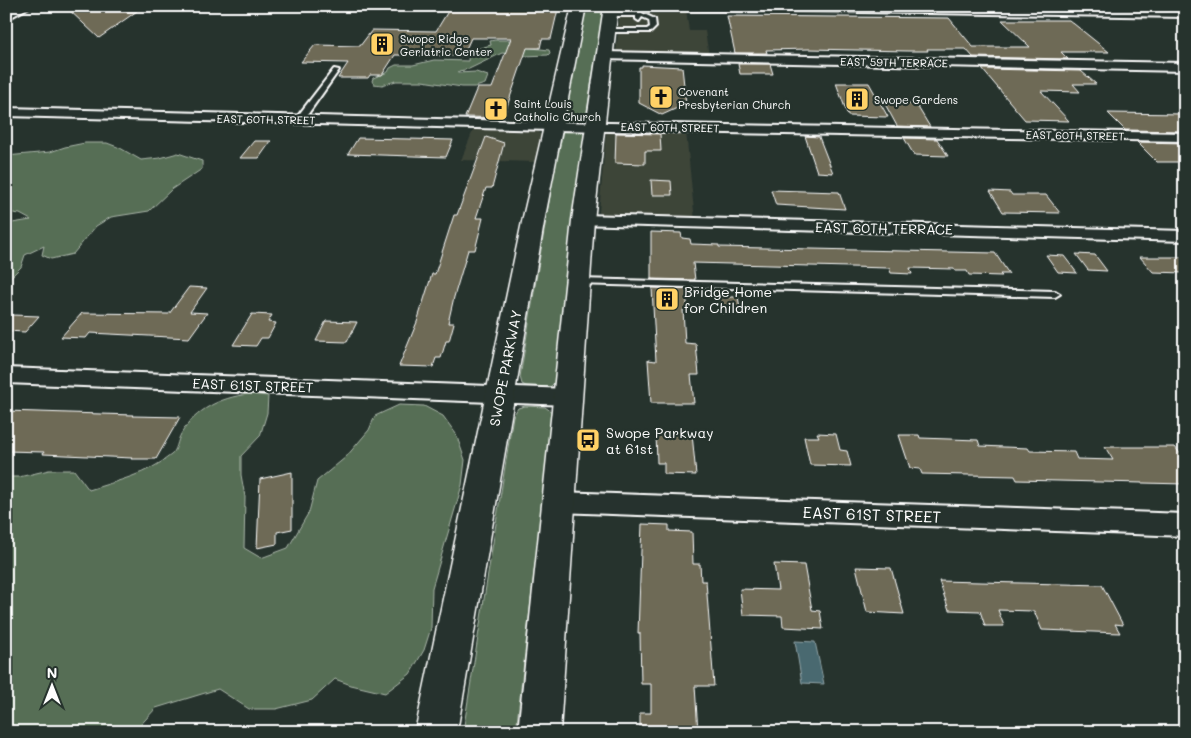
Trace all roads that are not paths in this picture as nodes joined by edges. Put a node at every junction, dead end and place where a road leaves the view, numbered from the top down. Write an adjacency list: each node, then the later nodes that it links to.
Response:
1 (26, 6): 9 (street)
2 (579, 6): 18 (main road, SWOPE PARKWAY)
3 (639, 6): 10 (lane)
4 (656, 6): 5 (street)
5 (671, 6): 7 (street)
6 (1161, 6): 7 (street)
7 (1170, 14): 8 (street); 12 (street)
8 (1185, 14)
9 (6, 17)
10 (640, 22): 11 (lane); 11 (lane)
11 (614, 25): 13 (street, EAST 59TH TERRACE); 17 (main road)
12 (1185, 27)
13 (1185, 67)
14 (336, 70): 16 (lane)
15 (6, 112): 16 (street, EAST 60TH STREET)
16 (300, 119): 18 (street, EAST 60TH STREET)
17 (594, 125): 18 (street, EAST 60TH STREET); 19 (street, EAST 60TH STREET); 20 (main road)
18 (552, 126): 25 (main road, SWOPE PARKWAY)
19 (1185, 137)
20 (583, 220): 21 (street, EAST 60TH TERRACE); 22 (main road)
21 (1185, 236)
22 (578, 282): 23 (lane); 26 (main road)
23 (1055, 294)
24 (6, 375): 25 (street, EAST 61ST STREET)
25 (500, 395): 26 (street, EAST 61ST STREET); 29 (main road, SWOPE PARKWAY)
26 (568, 398): 27 (main road)
27 (559, 502): 28 (street, EAST 61ST STREET); 30 (main road)
28 (1185, 525)
29 (436, 732)
30 (539, 732)

